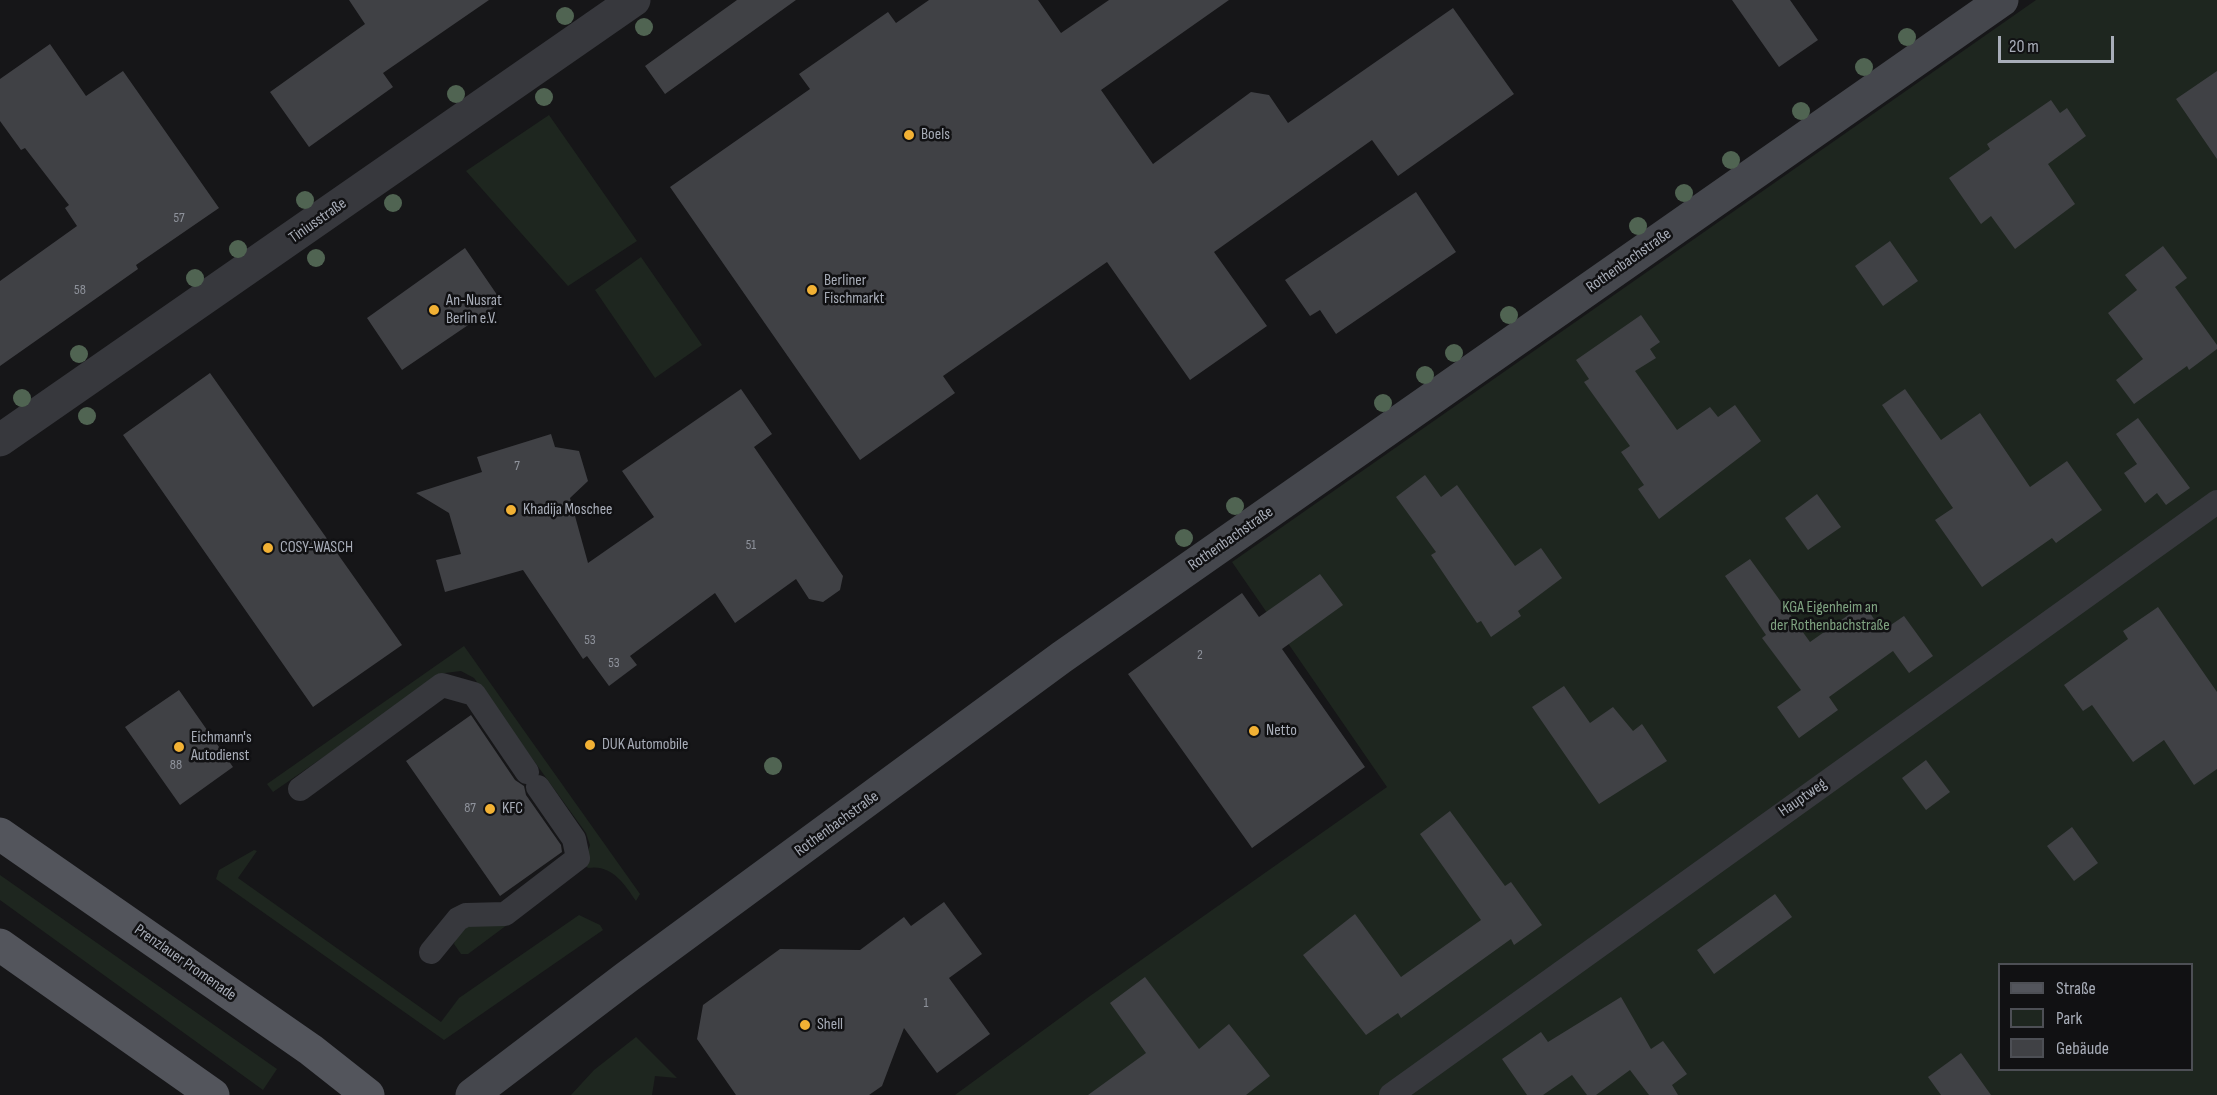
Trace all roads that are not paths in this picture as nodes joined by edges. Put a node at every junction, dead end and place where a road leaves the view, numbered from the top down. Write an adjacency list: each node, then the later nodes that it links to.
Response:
1 (634, 0): 3 (street, Tiniusstraße)
2 (2002, 0): 11 (main road, Rothenbachstraße)
3 (0, 440)
4 (2217, 502): 12 (lane, Hauptweg)
5 (300, 789): 8 (lane)
6 (0, 834): 10 (main road, Prenzlauer Promenade)
7 (0, 945): 9 (main road)
8 (431, 952)
9 (213, 1095)
10 (368, 1095)
11 (472, 1095)
12 (1391, 1095)

